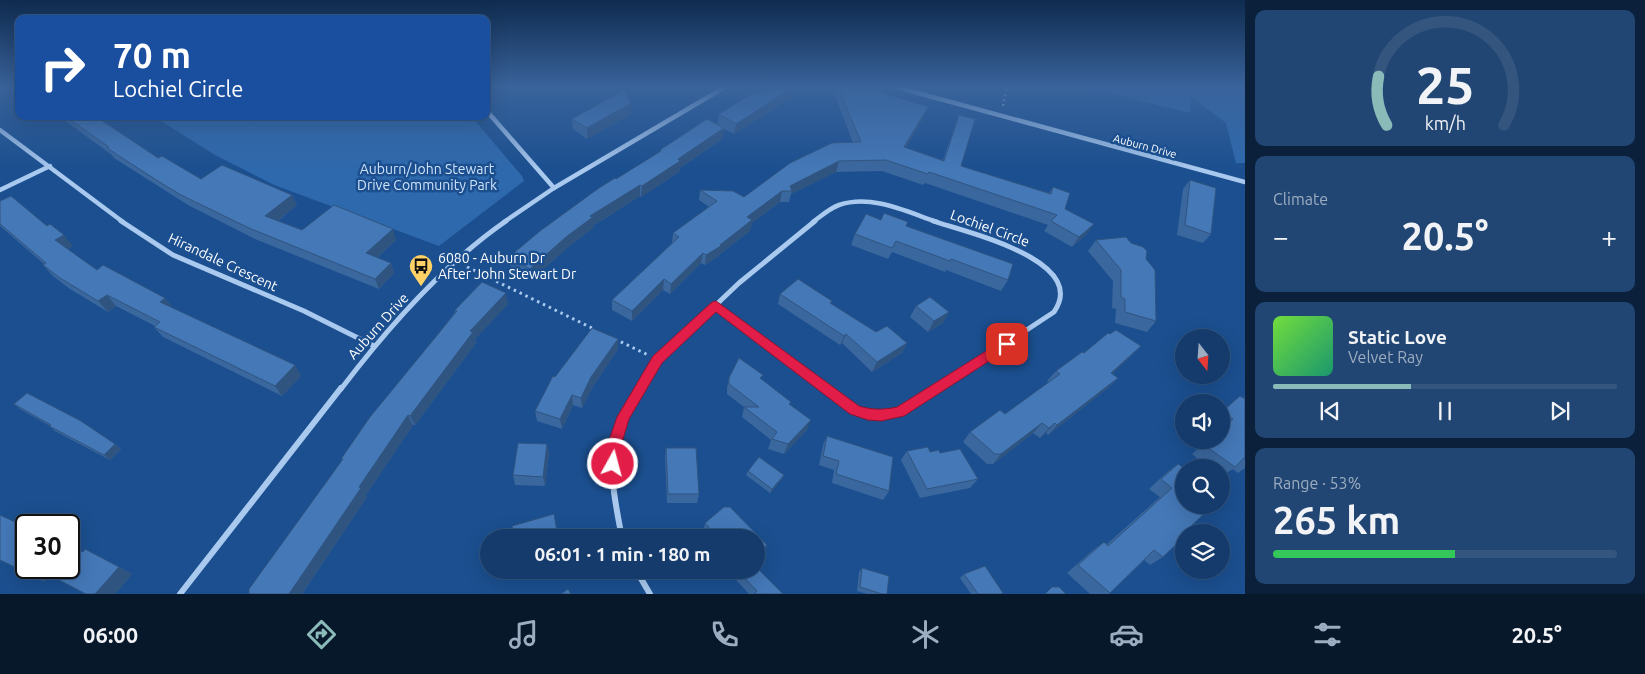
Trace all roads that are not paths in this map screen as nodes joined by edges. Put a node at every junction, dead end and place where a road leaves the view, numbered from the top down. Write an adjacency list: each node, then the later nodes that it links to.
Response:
1 (490, 115): 7 (street)
2 (678, 115): 7 (street, Auburn Drive)
3 (996, 115): 6 (street, Auburn Drive)
4 (0, 130): 5 (street, Hirandale Crescent)
5 (50, 166): 8 (street); 10 (street, Hirandale Crescent)
6 (1245, 182)
7 (554, 188): 10 (street, Auburn Drive)
8 (0, 190)
9 (716, 305): 9 (street, Lochiel Circle); 11 (street, Lochiel Circle)
10 (374, 346): 13 (street, Auburn Drive)
11 (620, 529)
12 (641, 579): 14 (street)
13 (180, 594)
14 (650, 594)

